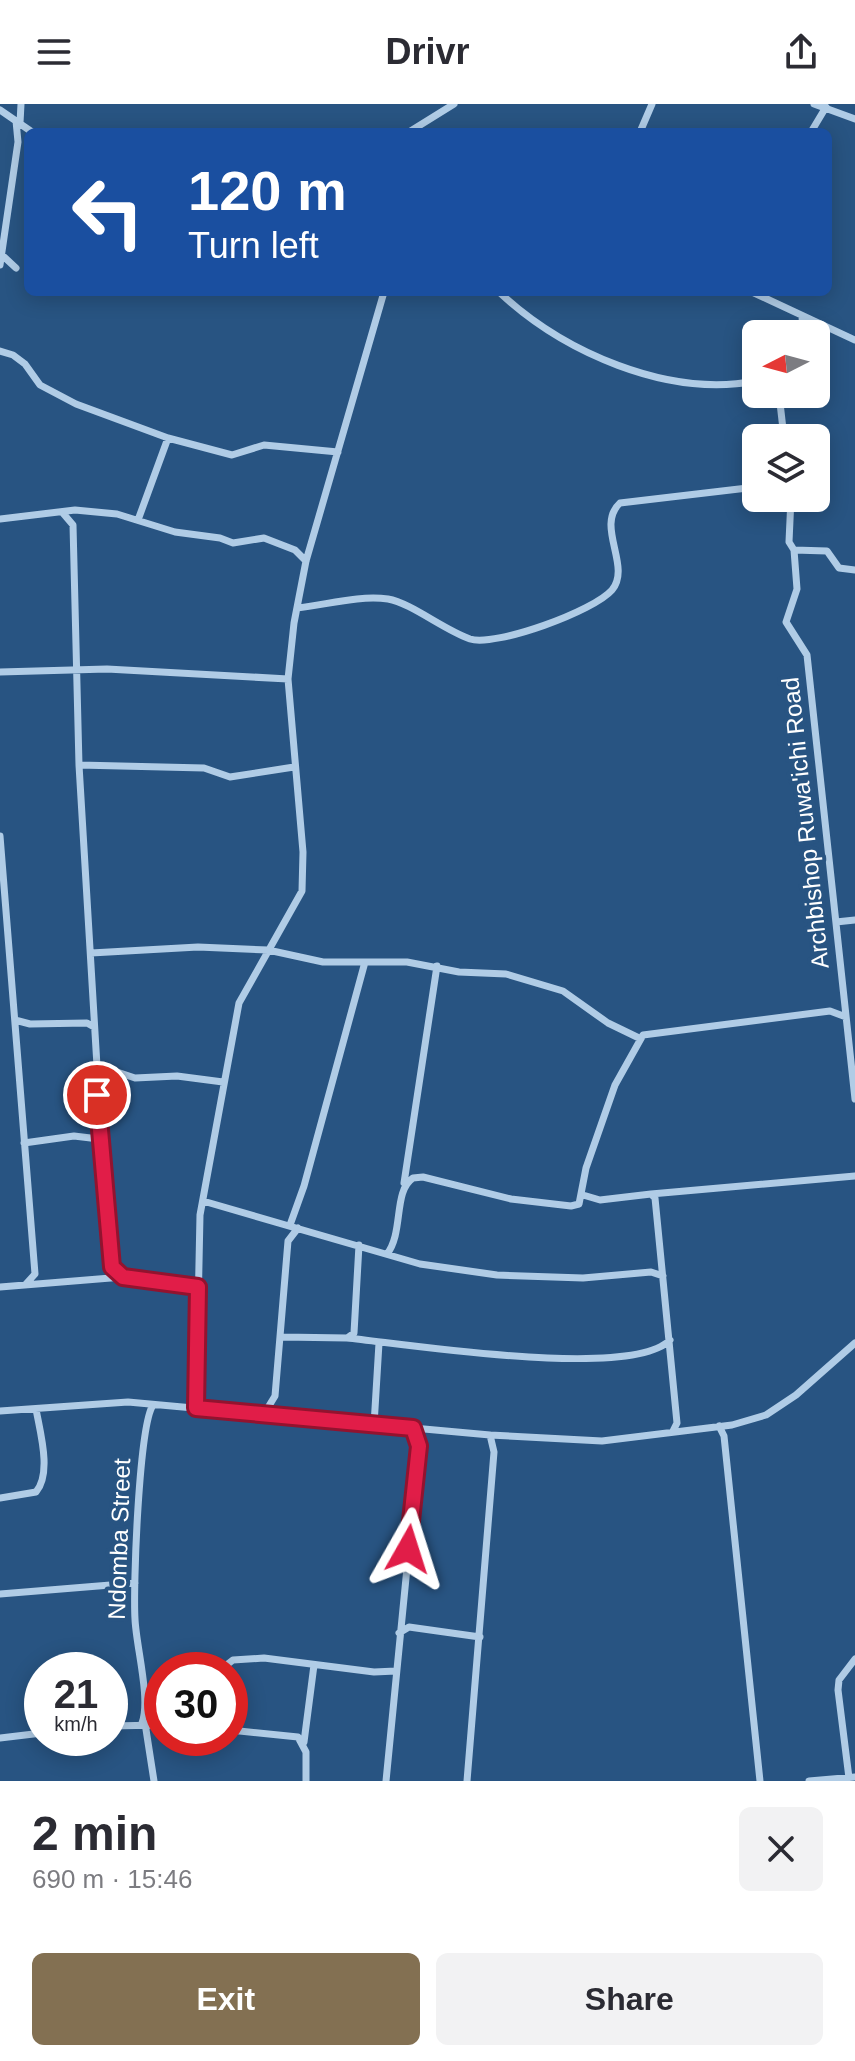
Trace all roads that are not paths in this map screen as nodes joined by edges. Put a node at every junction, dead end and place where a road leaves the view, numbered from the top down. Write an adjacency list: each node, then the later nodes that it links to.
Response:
1 (21, 104): 8 (street)
2 (454, 104): 10 (street)
3 (652, 104): 11 (street)
4 (814, 104): 5 (street)
5 (826, 106): 7 (street); 12 (street)
6 (0, 110): 8 (street)
7 (855, 119)
8 (18, 122): 9 (street); 14 (street)
9 (25, 128)
10 (415, 128)
11 (642, 128)
12 (813, 128)
13 (24, 138): 14 (street)
14 (18, 142): 15 (street)
15 (2, 255): 16 (street); 17 (street)
16 (0, 265)
17 (16, 268)
18 (383, 296): 29 (street)
19 (503, 296): 27 (street)
20 (760, 296): 21 (street)
21 (802, 316): 22 (street); 23 (street)
22 (802, 320)
23 (809, 320)
24 (830, 330): 25 (street)
25 (855, 340)
26 (0, 351): 28 (street)
27 (742, 382)
28 (168, 438): 29 (street); 34 (street)
29 (338, 452): 36 (street)
30 (742, 489): 38 (street)
31 (62, 512): 33 (street); 34 (street); 39 (street)
32 (790, 512): 35 (street)
33 (0, 519)
34 (138, 520): 36 (street)
35 (794, 550): 37 (street); 46 (street, Archbishop Ruwa'ichi Road)
36 (306, 561): 38 (street)
37 (855, 570)
38 (297, 608): 41 (street)
39 (76, 670): 40 (street); 41 (street); 42 (street)
40 (0, 672)
41 (288, 679): 43 (street)
42 (79, 765): 43 (street); 48 (street)
43 (294, 767): 47 (street)
44 (0, 836): 52 (street)
45 (855, 920): 46 (street)
46 (836, 922): 51 (street, Archbishop Ruwa'ichi Road)
47 (268, 950): 48 (street); 49 (street); 56 (street)
48 (91, 953): 53 (street)
49 (365, 962): 50 (street); 65 (street)
50 (437, 966): 54 (street); 61 (street)
51 (846, 1017): 54 (street); 57 (street, Archbishop Ruwa'ichi Road)
52 (15, 1020): 53 (street); 59 (street)
53 (94, 1027): 55 (street)
54 (639, 1038): 63 (street)
55 (96, 1074): 56 (street); 58 (street)
56 (223, 1082): 64 (street)
57 (855, 1099)
58 (99, 1139): 59 (street); 68 (street)
59 (24, 1143): 69 (street)
60 (855, 1176): 62 (street)
61 (403, 1189): 63 (street); 67 (street)
62 (651, 1194): 63 (street); 70 (street)
63 (583, 1195)
64 (203, 1201): 65 (street); 76 (street)
65 (294, 1226): 66 (street); 77 (street)
66 (359, 1245): 67 (street); 78 (street)
67 (387, 1254): 70 (street)
68 (112, 1267): 71 (street); 72 (street)
69 (35, 1274): 73 (street); 74 (street)
70 (663, 1276): 79 (street)
71 (123, 1277): 72 (street); 76 (street)
72 (100, 1278): 73 (street)
73 (43, 1283): 74 (street)
74 (25, 1285): 75 (street)
75 (0, 1287)
76 (198, 1287): 83 (street)
77 (282, 1337): 78 (street); 86 (street)
78 (347, 1338): 80 (street)
79 (670, 1340): 80 (street); 90 (street)
80 (379, 1343): 87 (street)
81 (855, 1343): 88 (street)
82 (153, 1405): 83 (street); 84 (street); 93 (street, Ndomba Street)
83 (196, 1408): 86 (street)
84 (36, 1409): 85 (street); 92 (street)
85 (0, 1411)
86 (264, 1414): 87 (street)
87 (374, 1425): 89 (street)
88 (719, 1426): 90 (street); 112 (street)
89 (413, 1428): 91 (street); 95 (street)
90 (673, 1431): 91 (street)
91 (490, 1435): 96 (street)
92 (0, 1498)
93 (135, 1583): 94 (street); 101 (street, Ndomba Street)
94 (0, 1594)
95 (399, 1633): 96 (street); 100 (street)
96 (480, 1637): 111 (street)
97 (248, 1659): 99 (street)
98 (855, 1659): 107 (street)
99 (314, 1665): 100 (street); 106 (street)
100 (396, 1671): 110 (street)
101 (143, 1723): 102 (street); 108 (street, Ndomba Street)
102 (128, 1724)
103 (248, 1732): 106 (street)
104 (24, 1735): 105 (street)
105 (0, 1738)
106 (304, 1742): 109 (street)
107 (852, 1778): 113 (street)
108 (154, 1781)
109 (306, 1781)
110 (386, 1781)
111 (467, 1781)
112 (760, 1781)
113 (809, 1781)

